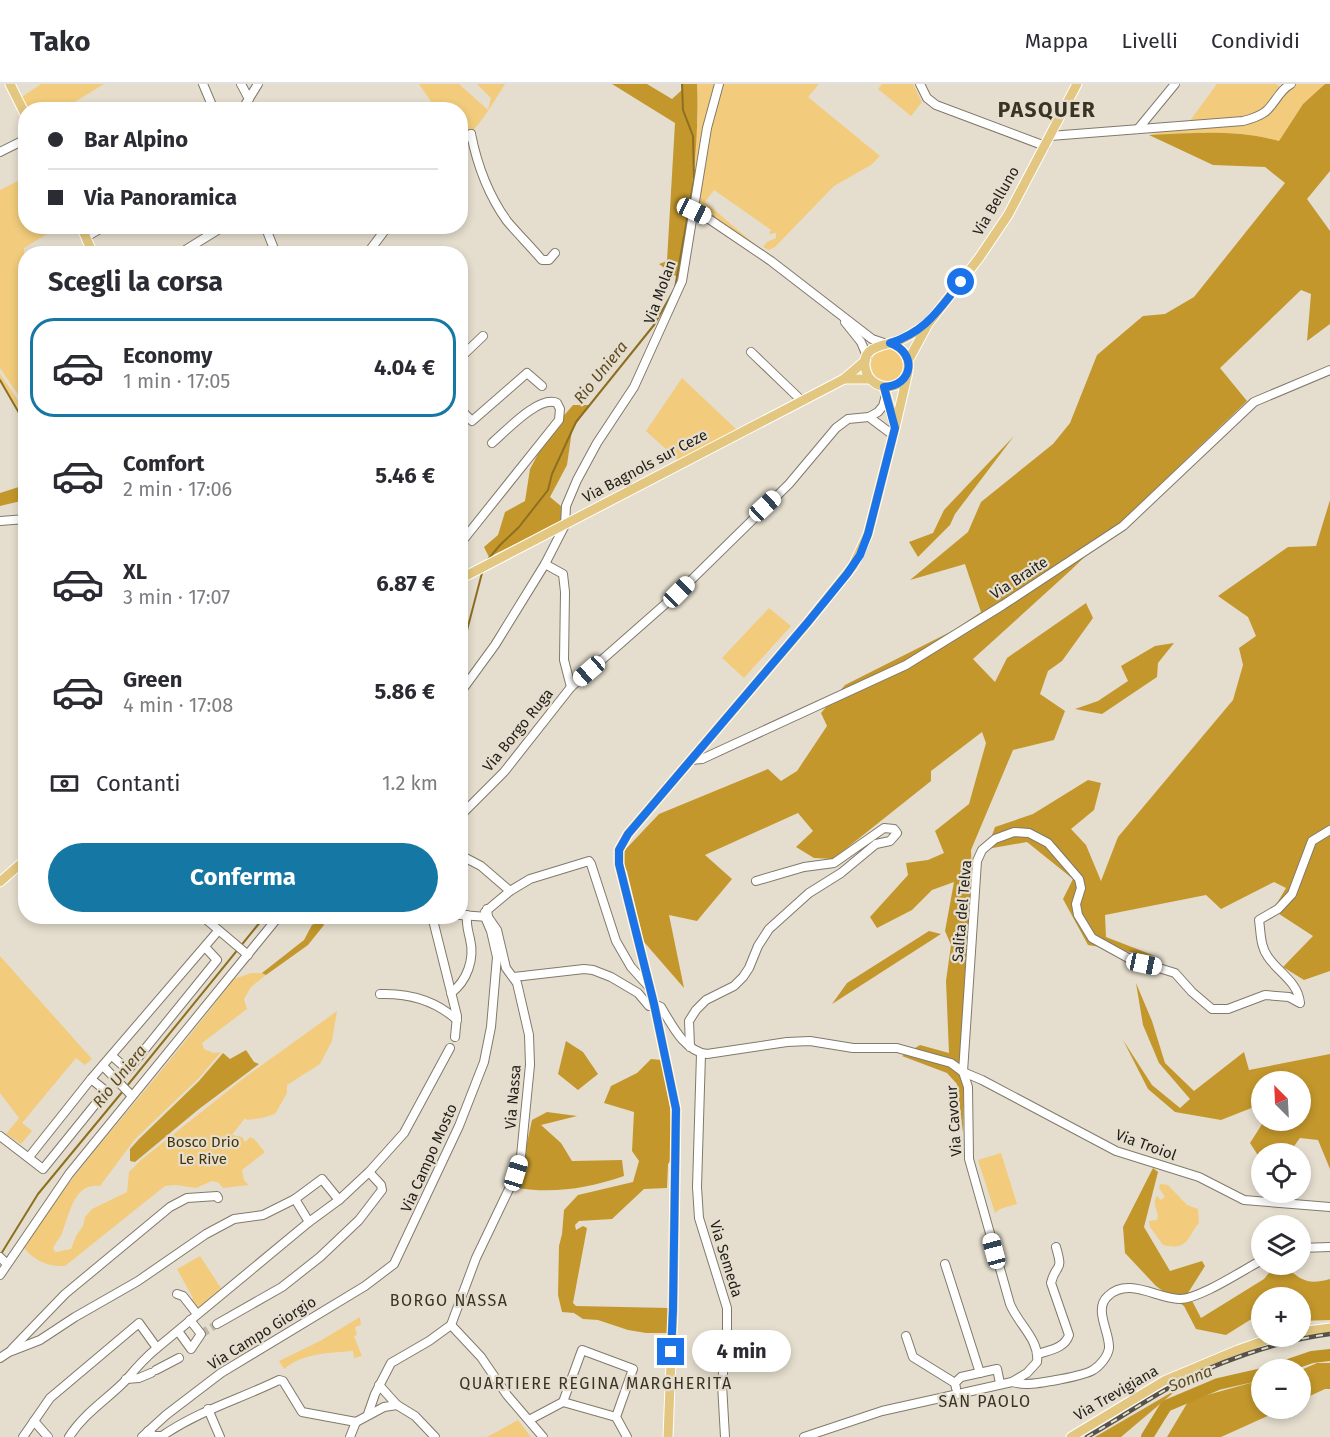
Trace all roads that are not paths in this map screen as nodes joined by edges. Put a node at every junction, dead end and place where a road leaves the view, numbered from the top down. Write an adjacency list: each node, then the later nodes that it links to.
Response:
1 (10, 84): 11 (main road)
2 (203, 84): 12 (street)
3 (241, 84): 10 (street)
4 (258, 84): 10 (street)
5 (718, 84): 20 (street, Via Molan)
6 (920, 84): 18 (street)
7 (1077, 84): 16 (main road, Via Belluno)
8 (1175, 84): 14 (street)
9 (1291, 84): 14 (street)
10 (249, 99): 13 (street)
11 (19, 102)
12 (211, 102)
13 (247, 102)
14 (1138, 129): 16 (street)
15 (468, 136): 27 (street)
16 (1050, 136): 18 (main road, Via Belluno)
17 (18, 143): 19 (street)
18 (1045, 146): 29 (main road, Via Belluno)
19 (0, 152)
20 (694, 211): 28 (street); 49 (street, Via Molan)
21 (85, 234): 24 (main road)
22 (91, 234): 24 (street)
23 (211, 234): 26 (street)
24 (86, 237): 25 (main road)
25 (90, 246)
26 (192, 246)
27 (555, 252)
28 (832, 308): 31 (street); 34 (street)
29 (928, 324): 31 (main road, Via Belluno); 35 (main road, Via Belluno)
30 (483, 336): 32 (street)
31 (887, 343): 34 (main road, Via Belluno); 35 (main road)
32 (468, 350)
33 (751, 352): 42 (street)
34 (866, 358): 38 (main road, Via Bagnols sur Ceze); 39 (main road)
35 (908, 361): 37 (main road, Via Belluno)
36 (1330, 370): 55 (street, Via Braite)
37 (908, 372): 41 (main road); 45 (main road, Via Belluno)
38 (844, 379): 39 (main road, Via Bagnols sur Ceze); 42 (main road, Via Bagnols sur Ceze)
39 (870, 379): 41 (main road)
40 (542, 386): 43 (street)
41 (885, 390): 44 (street); 45 (main road)
42 (802, 401): 49 (main road, Via Bagnols sur Ceze)
43 (468, 417)
44 (869, 417): 45 (street); 54 (street)
45 (894, 432): 55 (main road, Via Belluno)
46 (492, 442): 50 (street)
47 (18, 520): 48 (street)
48 (0, 521)
49 (565, 525): 51 (street, Via Molan); 52 (main road, Via Bagnols sur Ceze)
50 (468, 534)
51 (544, 564): 53 (street, Via Molan); 54 (street)
52 (468, 575)
53 (468, 682)
54 (571, 687): 56 (street, Via Borgo Ruga)
55 (691, 760): 73 (main road, Via Belluno)
56 (468, 808)
57 (1330, 830): 84 (street, Salita del Telva)
58 (468, 859): 62 (street)
59 (18, 866): 61 (main road)
60 (756, 881): 79 (street)
61 (0, 882)
62 (510, 891): 63 (street); 73 (street)
63 (486, 914): 64 (street); 72 (street, Via Nassa); 99 (street, Via Campo Mosto)
64 (468, 915)
65 (211, 924): 69 (street)
66 (272, 924): 71 (street)
67 (434, 924): 74 (street)
68 (466, 924): 74 (street)
69 (218, 931): 70 (street); 71 (street)
70 (205, 947): 82 (street); 82 (street)
71 (246, 953): 86 (street)
72 (514, 977): 76 (street); 107 (street, Via Nassa)
73 (650, 989): 76 (main road)
74 (451, 993): 77 (street)
75 (380, 994): 77 (street)
76 (654, 1004): 79 (street); 142 (main road)
77 (457, 1020): 78 (street)
78 (455, 1037)
79 (690, 1047): 81 (street)
80 (450, 1048): 89 (street)
81 (701, 1054): 84 (street, Via Troiol); 143 (street, Via Semeda)
82 (112, 1056): 83 (street)
83 (103, 1066): 85 (street); 86 (street)
84 (963, 1072): 93 (street, Via Troiol); 116 (street, Via Cavour)
85 (91, 1079): 88 (street); 88 (street)
86 (130, 1094): 98 (street)
87 (0, 1136): 88 (street)
88 (28, 1157)
89 (369, 1172): 91 (street); 106 (street)
90 (218, 1198): 114 (street)
91 (342, 1198): 92 (street); 94 (street)
92 (295, 1199): 94 (street); 114 (street)
93 (1330, 1207)
94 (309, 1222): 104 (street)
95 (1056, 1247): 116 (street)
96 (1330, 1247): 97 (street)
97 (1311, 1248)
98 (3, 1260): 102 (street)
99 (394, 1264): 133 (street, Via Campo Giorgio)
100 (945, 1264): 118 (street)
101 (1251, 1266): 120 (street)
102 (0, 1275)
103 (177, 1294): 104 (street)
104 (197, 1314): 105 (street)
105 (190, 1320): 109 (street); 115 (street)
106 (218, 1324)
107 (451, 1325): 123 (street); 130 (street)
108 (1330, 1328): 110 (main road)
109 (178, 1330): 113 (street); 115 (street)
110 (1311, 1331)
111 (906, 1336): 121 (street)
112 (1251, 1345): 145 (main road, Via Trevigiana)
113 (157, 1348): 119 (street); 131 (street)
114 (9, 1352): 117 (street)
115 (185, 1354): 119 (street)
116 (1038, 1354): 120 (street)
117 (0, 1358)
118 (980, 1373): 121 (street); 122 (street)
119 (126, 1379): 136 (street)
120 (1012, 1382): 122 (street)
121 (955, 1383): 124 (street)
122 (1000, 1383): 124 (street)
123 (379, 1385): 126 (street); 128 (street)
124 (957, 1393): 144 (street)
125 (563, 1402): 129 (street); 129 (street); 130 (street)
126 (397, 1405): 128 (street); 139 (street)
127 (208, 1409): 132 (street); 133 (street); 137 (street)
128 (368, 1414): 132 (street)
129 (616, 1417): 141 (street)
130 (529, 1420): 140 (street)
131 (34, 1421): 134 (street); 135 (street)
132 (356, 1422): 138 (street)
133 (145, 1434)
134 (23, 1437)
135 (48, 1437)
136 (69, 1437)
137 (220, 1437)
138 (350, 1437)
139 (435, 1437)
140 (543, 1437)
141 (627, 1437)
142 (668, 1437)
143 (724, 1437)
144 (804, 1437)
145 (1071, 1437)

